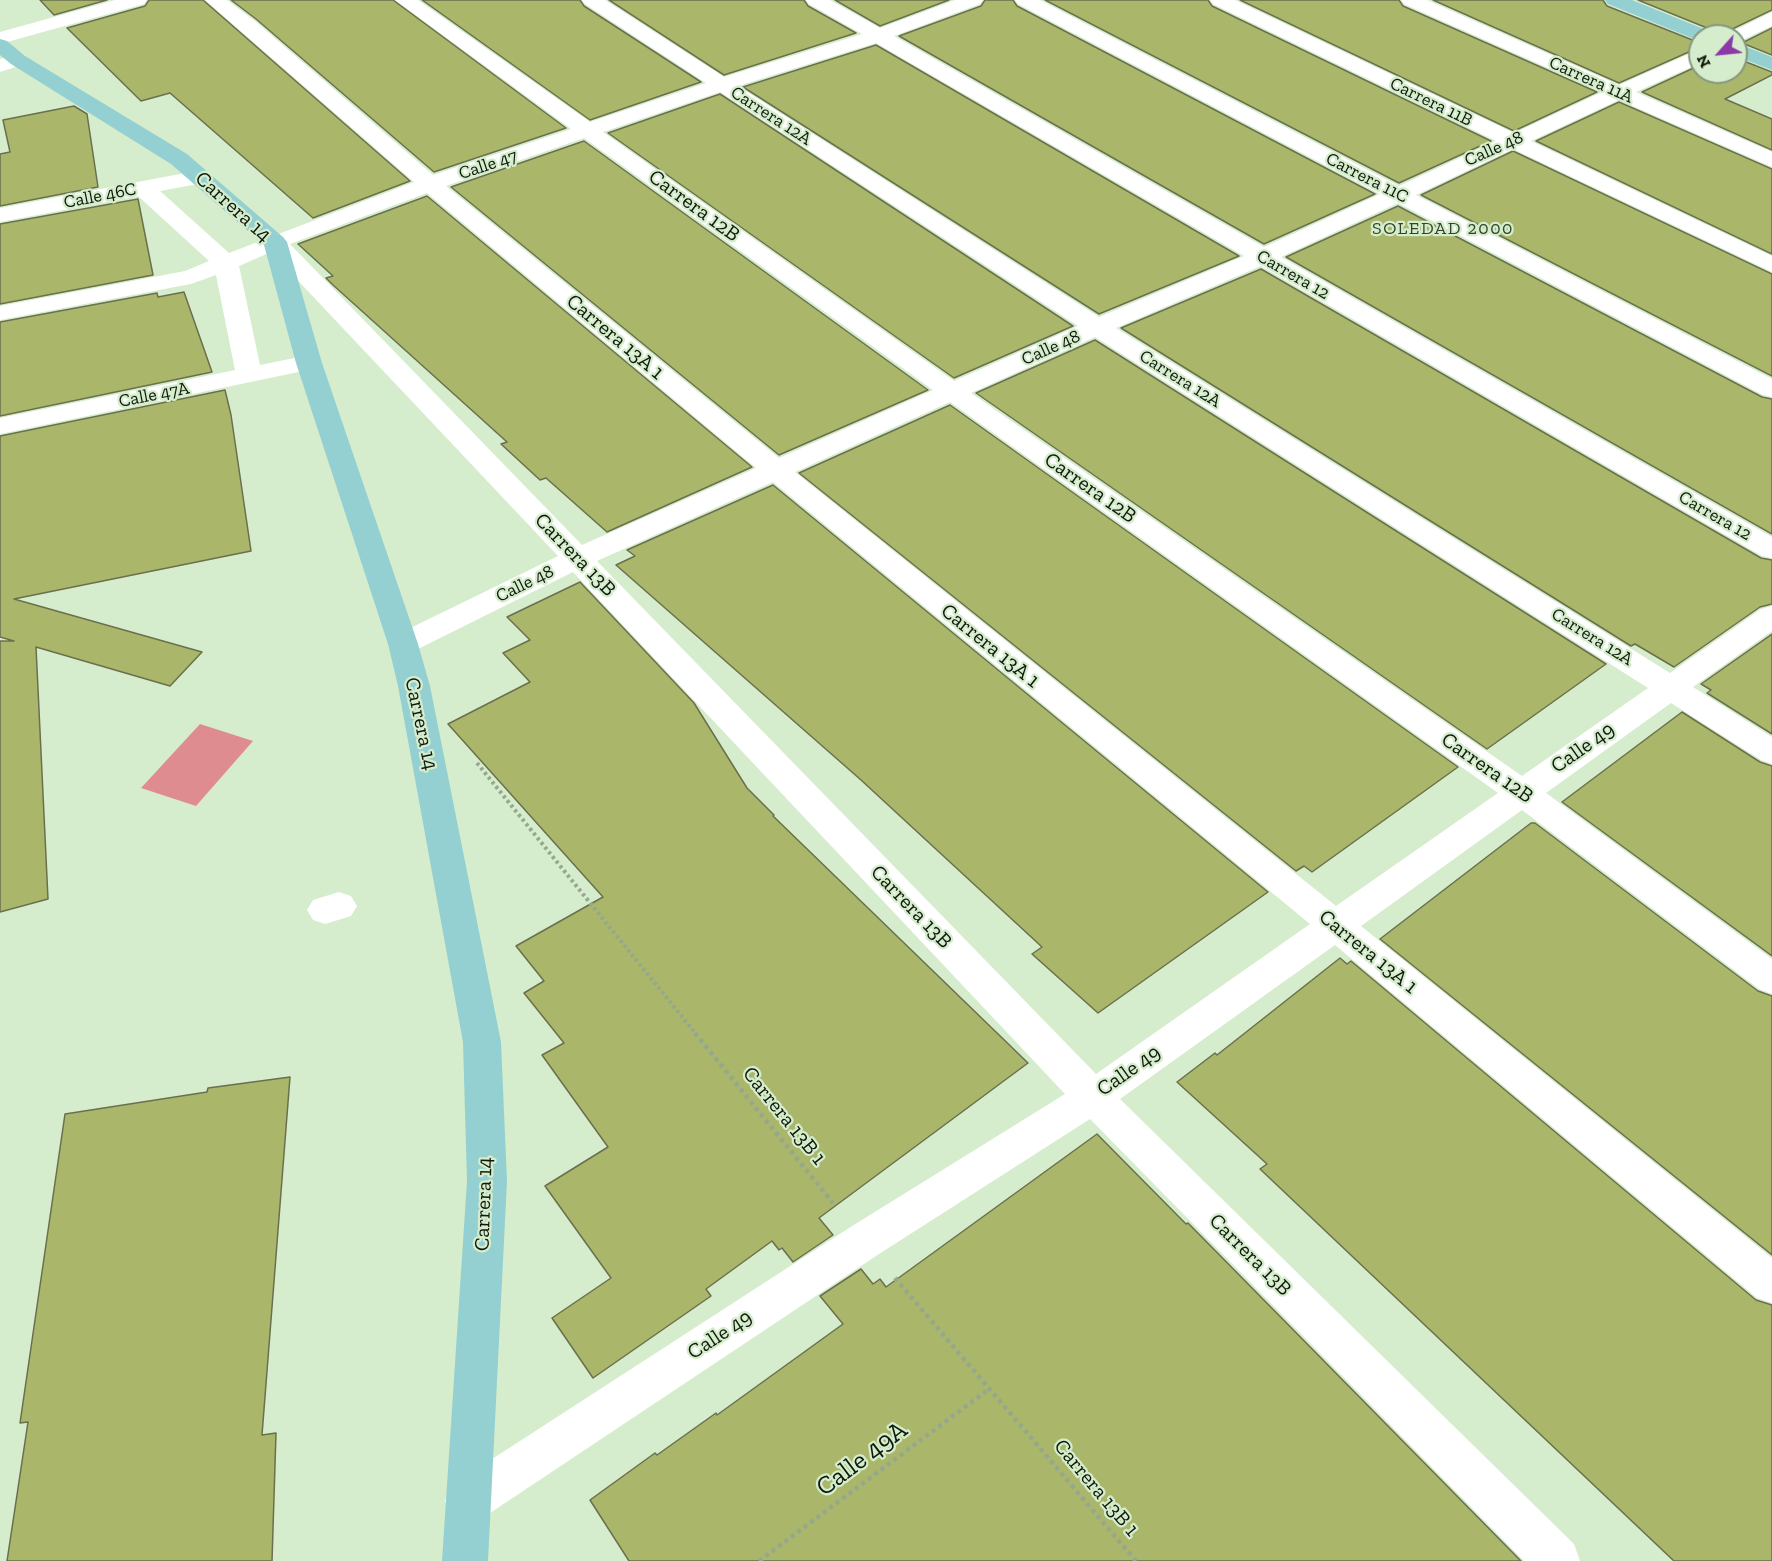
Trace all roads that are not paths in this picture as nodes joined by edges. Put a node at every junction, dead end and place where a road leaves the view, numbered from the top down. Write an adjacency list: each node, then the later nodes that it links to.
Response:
1 (136, 0): 15 (street)
2 (215, 0): 25 (street, Carrera 13A 1)
3 (405, 0): 21 (street, Carrera 12B)
4 (592, 0): 19 (street, Carrera 12A)
5 (816, 0): 14 (street, Carrera 12)
6 (973, 0): 14 (street, Calle 47)
7 (1025, 0): 27 (street, Carrera 11C)
8 (1220, 0): 22 (street, Carrera 11B)
9 (1411, 0): 20 (street, Carrera 11A)
10 (1615, 0): 12 (main road)
11 (1772, 18): 13 (street)
12 (1688, 30)
13 (1748, 31)
14 (877, 36): 19 (street, Calle 47); 30 (street, Carrera 12)
15 (4, 52): 24 (main road, Carrera 14)
16 (1748, 54): 18 (main road)
17 (1688, 60): 20 (street, Calle 48)
18 (1772, 64)
19 (722, 84): 21 (street, Calle 47); 34 (street, Carrera 12A)
20 (1621, 93): 22 (street, Calle 48); 23 (street, Carrera 11A)
21 (590, 131): 25 (street, Calle 47); 38 (street, Carrera 12B)
22 (1512, 141): 27 (street, Calle 48); 32 (street, Carrera 11B)
23 (1772, 159)
24 (201, 177): 26 (street, Calle 46C); 29 (main road, Carrera 14)
25 (430, 184): 29 (street, Calle 47); 40 (street, Carrera 13A 1)
26 (143, 188): 28 (street, Calle 46C); 31 (street)
27 (1397, 193): 30 (street, Calle 48); 37 (street, Carrera 11C)
28 (0, 215)
29 (275, 242): 31 (street, Calle 47); 35 (main road, Carrera 14); 42 (street, Carrera 13B)
30 (1262, 258): 34 (street, Calle 48); 41 (street, Carrera 12)
31 (226, 263): 33 (street, Calle 47); 36 (street)
32 (1772, 265)
33 (0, 313)
34 (1097, 327): 38 (street, Calle 48); 45 (street, Carrera 12A)
35 (309, 363): 36 (street, Calle 47A); 44 (main road, Carrera 14)
36 (249, 375): 39 (street, Calle 47A)
37 (1772, 389)
38 (953, 392): 40 (street, Calle 48); 47 (street, Carrera 12B)
39 (0, 426)
40 (777, 471): 42 (street, Calle 48); 48 (street, Carrera 13A 1)
41 (1772, 549)
42 (578, 558): 44 (street, Calle 48); 50 (street, Carrera 13B)
43 (1772, 616): 45 (street, Calle 49)
44 (403, 644): 52 (main road, Carrera 14)
45 (1670, 686): 46 (street, Carrera 12A); 47 (street, Calle 49)
46 (1772, 752)
47 (1521, 792): 48 (street, Calle 49); 49 (street, Carrera 12B)
48 (1335, 926): 50 (street, Calle 49); 51 (street, Carrera 13A 1)
49 (1772, 980)
50 (1093, 1097): 52 (street, Calle 49); 54 (street, Carrera 13B)
51 (1772, 1284)
52 (468, 1501): 53 (main road, Carrera 14)
53 (465, 1561)
54 (1557, 1561)

